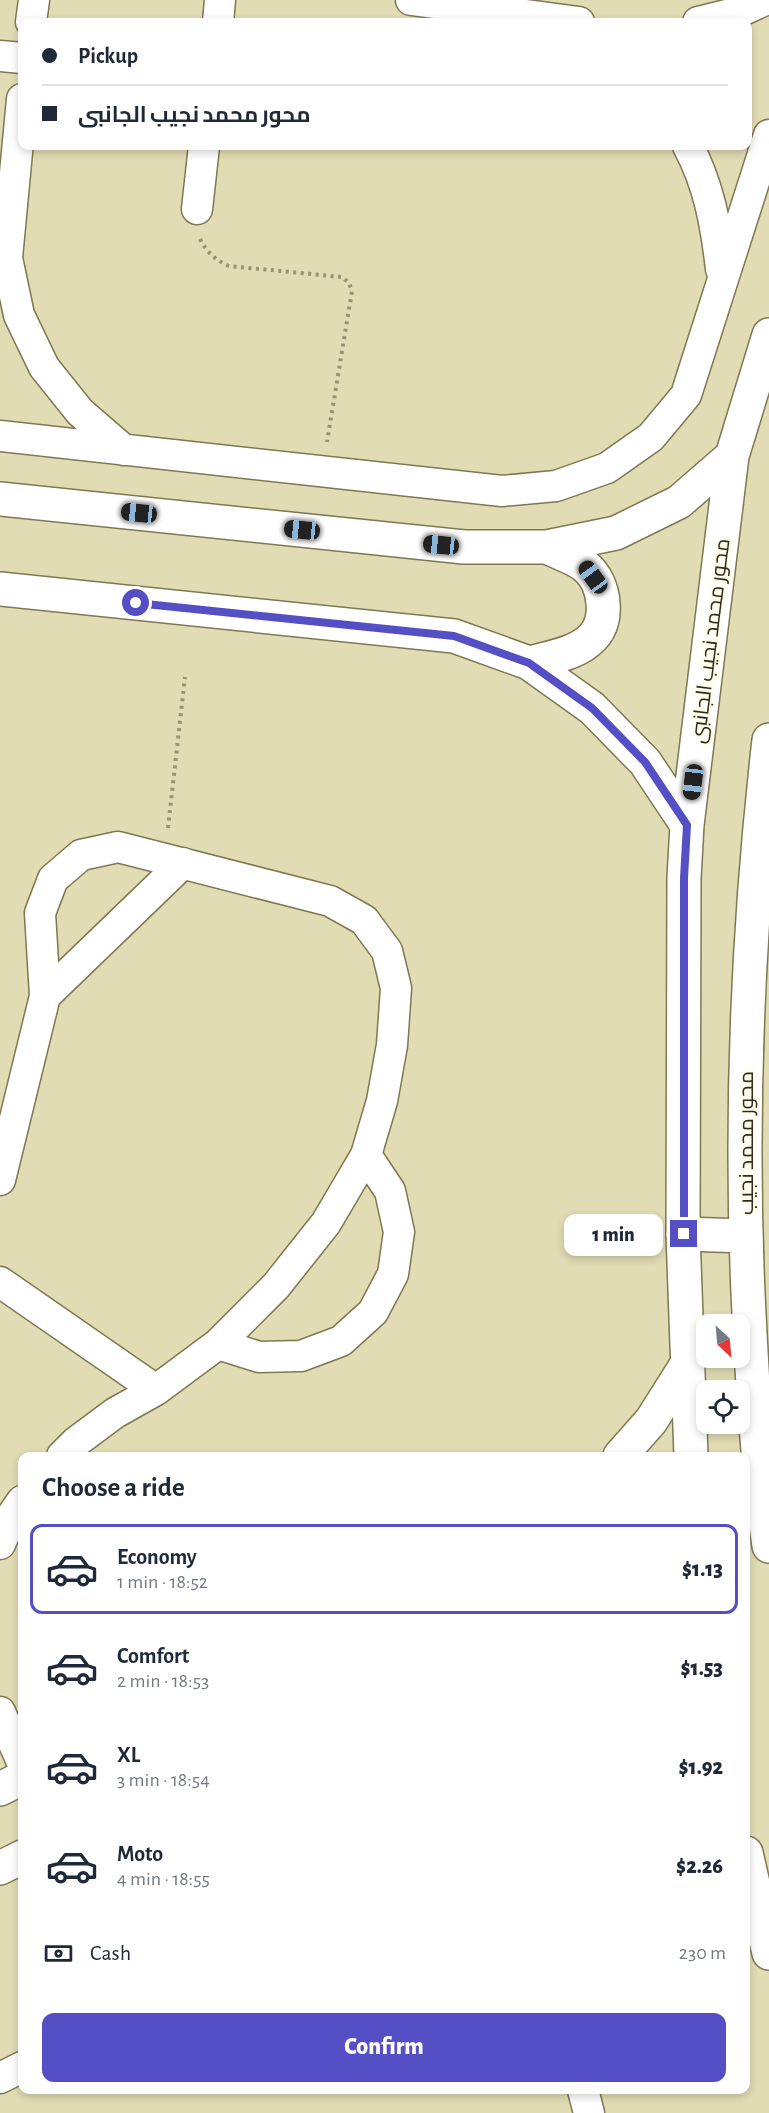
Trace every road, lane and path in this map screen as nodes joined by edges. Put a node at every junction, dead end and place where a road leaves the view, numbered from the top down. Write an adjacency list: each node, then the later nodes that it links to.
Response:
1 (34, 0): 5 (street)
2 (220, 0): 6 (street)
3 (411, 0): 7 (street)
4 (765, 0): 8 (street)
5 (32, 18)
6 (218, 18)
7 (548, 18)
8 (714, 18)
9 (0, 56): 10 (street)
10 (18, 58)
11 (769, 135): 17 (street)
12 (18, 137): 16 (street)
13 (204, 150): 15 (street)
14 (690, 150): 17 (street)
15 (197, 209): 22 (path)
16 (4, 269): 20 (street)
17 (722, 282): 22 (street)
18 (769, 335): 21 (street, محور محمد نجيب الجانبى)
19 (0, 436): 20 (street)
20 (124, 450): 22 (street)
21 (732, 456): 24 (street); 29 (street, محور محمد نجيب الجانبى)
22 (322, 471)
23 (0, 499): 24 (street)
24 (548, 548): 26 (street)
25 (0, 589): 26 (street)
26 (529, 663): 29 (street)
27 (185, 677): 30 (path)
28 (769, 740): 35 (street, محور محمد نجيب)
29 (687, 825): 34 (street, محور محمد نجيب الجانبى)
30 (174, 861): 31 (street); 31 (street); 32 (street)
31 (45, 996): 33 (street)
32 (366, 1155): 37 (street); 37 (street)
33 (0, 1180)
34 (684, 1234): 35 (street); 38 (street, محور محمد نجيب الجانبى)
35 (746, 1236): 45 (street, محور محمد نجيب)
36 (0, 1282): 39 (street)
37 (219, 1344): 39 (street)
38 (687, 1364): 41 (street); 42 (street, محور محمد نجيب الجانبى)
39 (156, 1390): 40 (street)
40 (66, 1452)
41 (624, 1452)
42 (691, 1452)
43 (12, 1508): 44 (street)
44 (0, 1544)
45 (769, 1546)
46 (0, 1712): 47 (street)
47 (18, 1753)
48 (18, 1780): 49 (street)
49 (0, 1789)
50 (18, 1859): 51 (street)
51 (0, 1868)
52 (750, 1871): 53 (street)
53 (769, 1953)
54 (18, 2069): 55 (street)
55 (0, 2078)
56 (584, 2094): 57 (street)
57 (589, 2113)

